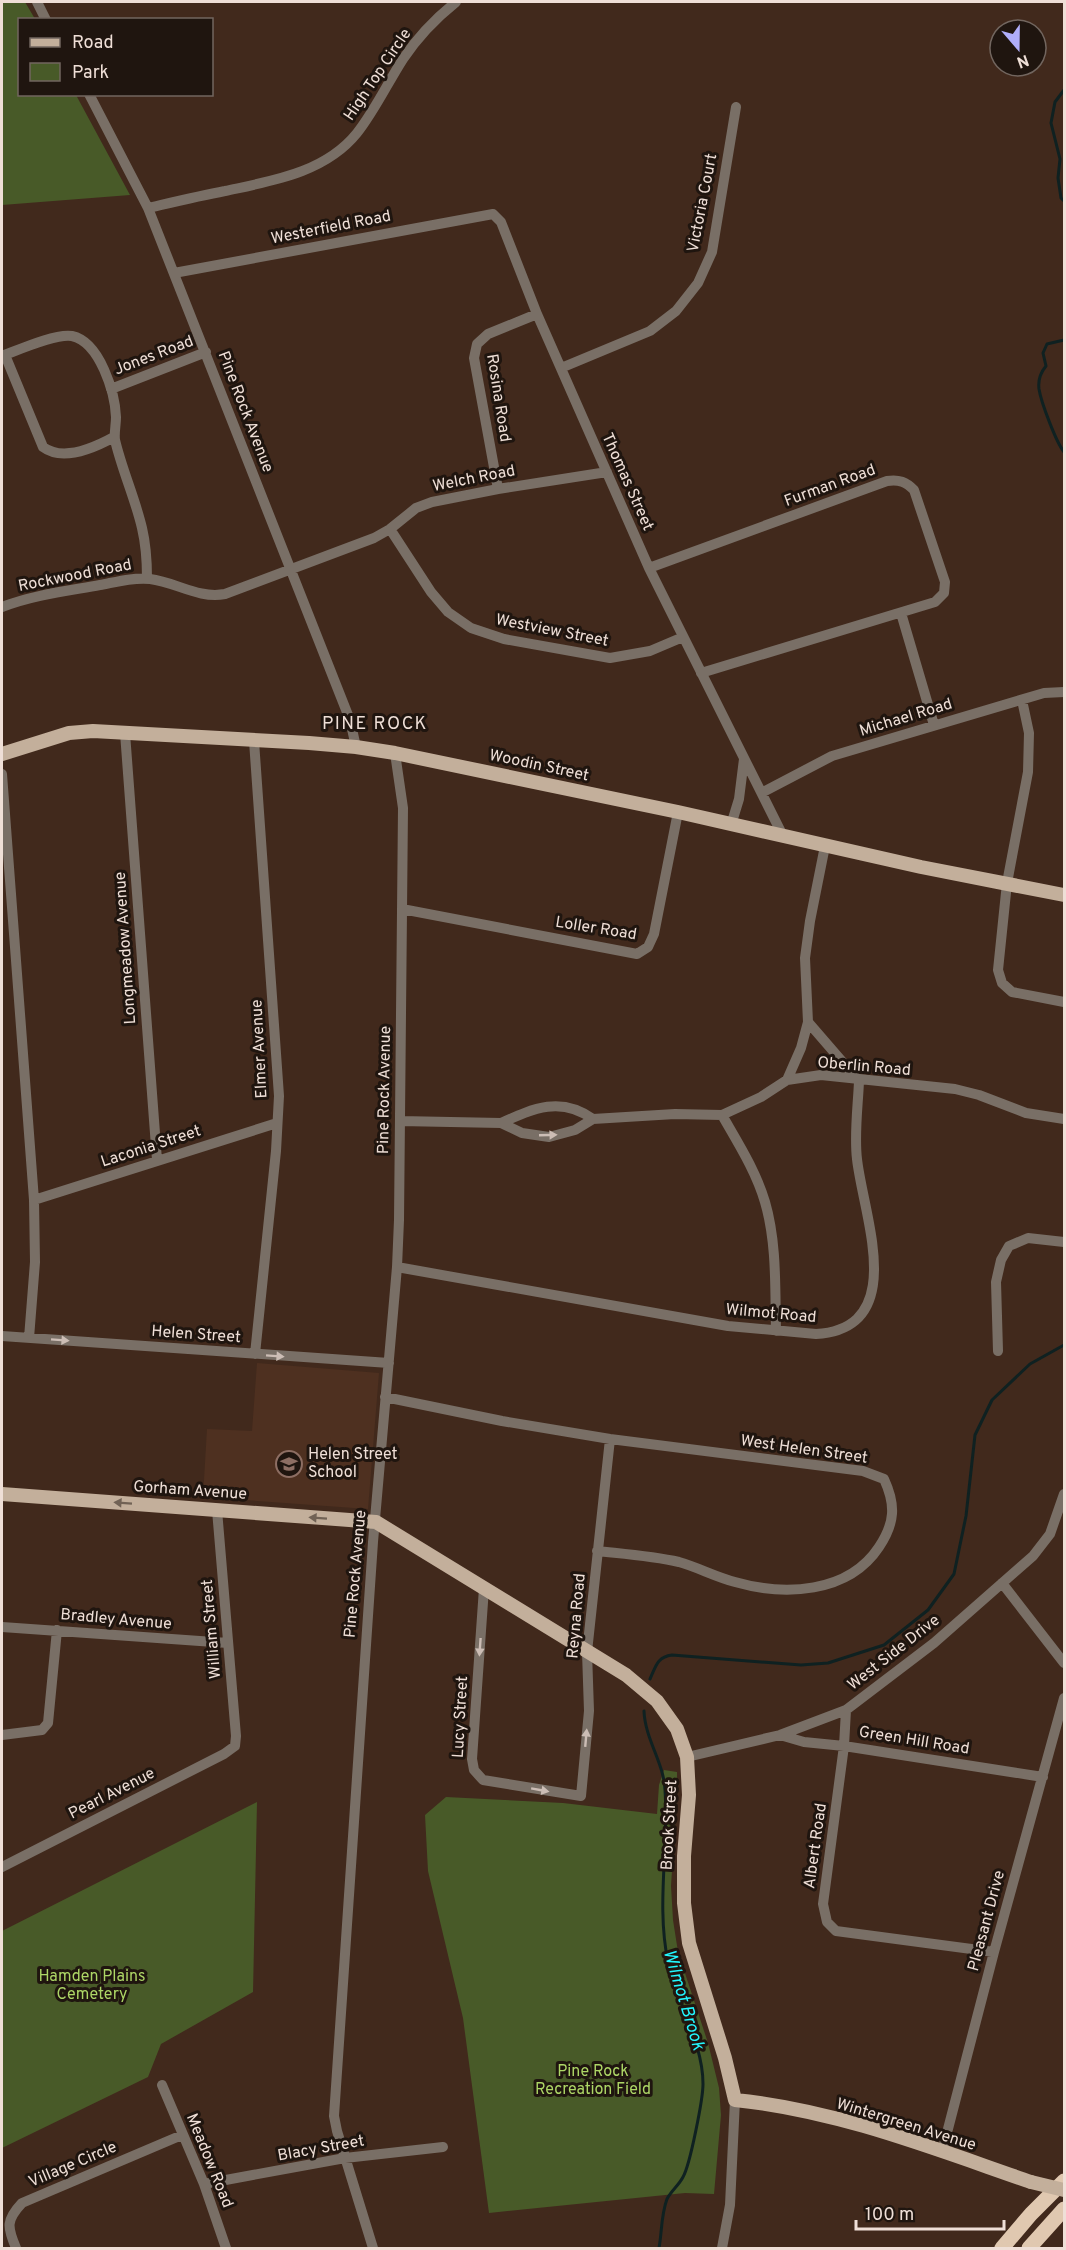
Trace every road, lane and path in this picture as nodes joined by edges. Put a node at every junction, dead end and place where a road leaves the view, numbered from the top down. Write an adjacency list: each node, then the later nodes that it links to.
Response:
1 (37, 2): 3 (street)
2 (456, 2): 6 (street, High Top Circle)
3 (45, 18)
4 (90, 96): 6 (street, Pine Rock Avenue)
5 (736, 107): 12 (street, Victoria Court)
6 (148, 208): 8 (street, Pine Rock Avenue)
7 (493, 214): 8 (street, Westerfield Road); 9 (street, Thomas Street)
8 (174, 273): 10 (street, Pine Rock Avenue)
9 (537, 314): 12 (street, Thomas Street); 16 (street, Rosina Road)
10 (206, 352): 13 (street, Jones Road); 19 (street, Pine Rock Avenue)
11 (3, 355): 13 (street, Jones Road); 14 (street)
12 (561, 368): 15 (street, Thomas Street)
13 (111, 389): 14 (street)
14 (114, 437): 20 (street)
15 (607, 472): 16 (street, Welch Road); 18 (street, Thomas Street)
16 (498, 489): 17 (street, Welch Road)
17 (390, 529): 19 (street, Welch Road); 23 (street, Westview Street)
18 (649, 568): 22 (street, Furman Road); 23 (street, Thomas Street)
19 (291, 570): 20 (street, Rockwood Road); 30 (street, Pine Rock Avenue)
20 (147, 578): 21 (street, Rockwood Road)
21 (2, 608)
22 (901, 613): 24 (street, Furman Road); 27 (street)
23 (682, 637): 24 (street, Thomas Street)
24 (701, 673): 33 (street, Thomas Street)
25 (1065, 692): 26 (street, Michael Road)
26 (1022, 700): 27 (street, Michael Road); 40 (street)
27 (934, 725): 35 (street, Michael Road)
28 (124, 733): 29 (main road, Woodin Street); 32 (main road, Woodin Street); 53 (street, Longmeadow Avenue)
29 (254, 741): 30 (main road, Woodin Street); 51 (street, Elmer Avenue)
30 (356, 747): 31 (main road, Woodin Street)
31 (395, 753): 36 (main road, Woodin Street); 42 (street, Pine Rock Avenue)
32 (2, 754)
33 (744, 759): 35 (street, Thomas Street); 37 (street)
34 (2, 774): 54 (street)
35 (763, 792): 38 (street, Thomas Street)
36 (678, 812): 37 (main road, Woodin Street); 42 (street, Loller Road)
37 (731, 825): 38 (main road, Woodin Street)
38 (783, 836): 39 (main road, Woodin Street)
39 (825, 846): 40 (main road, Woodin Street); 44 (street)
40 (1007, 883): 41 (main road, Woodin Street); 43 (street)
41 (1065, 895)
42 (402, 909): 50 (street, Pine Rock Avenue)
43 (1065, 1002)
44 (808, 1022): 45 (street); 46 (street)
45 (787, 1080): 46 (street, Oberlin Road); 47 (street, Oberlin Road)
46 (859, 1081): 49 (street, Oberlin Road); 57 (street, Wilmot Road)
47 (722, 1115): 48 (street, Oberlin Road); 57 (street)
48 (593, 1119): 52 (street, Oberlin Road, one-way to 48); 52 (street, Oberlin Road)
49 (1065, 1119)
50 (400, 1121): 52 (street, Oberlin Road); 56 (street, Pine Rock Avenue)
51 (277, 1123): 53 (street, Laconia Street); 61 (street, Elmer Avenue)
52 (501, 1123)
53 (157, 1160): 54 (street, Laconia Street)
54 (34, 1200): 59 (street)
55 (1065, 1242): 60 (street)
56 (397, 1267): 57 (street, Wilmot Road); 62 (street, Pine Rock Avenue)
57 (776, 1331)
58 (2, 1336): 59 (street, Helen Street)
59 (29, 1338): 61 (street, Helen Street, one-way to 61)
60 (998, 1351)
61 (255, 1354): 62 (street, Helen Street, one-way to 62)
62 (389, 1363): 63 (street, Pine Rock Avenue)
63 (386, 1397): 64 (street, West Helen Street); 68 (street, Pine Rock Avenue)
64 (610, 1438): 69 (street, Reyna Road); 69 (street, West Helen Street)
65 (2, 1494): 67 (main road, Gorham Avenue, one-way to 65)
66 (1065, 1494): 70 (street, West Side Drive)
67 (217, 1510): 68 (main road, Gorham Avenue, one-way to 67); 74 (street, William Street)
68 (376, 1522): 71 (main road, Brook Street); 93 (street, Pine Rock Avenue)
69 (597, 1551): 75 (street, Reyna Road)
70 (1002, 1582): 76 (street); 78 (street, West Side Drive)
71 (484, 1588): 75 (main road, Brook Street); 85 (street, Lucy Street, one-way to 85)
72 (2, 1627): 73 (street, Bradley Avenue)
73 (57, 1630): 74 (street, Bradley Avenue); 80 (street)
74 (228, 1643): 81 (street, William Street)
75 (587, 1652): 83 (main road, Brook Street); 85 (street, Reyna Road, one-way to 75)
76 (1065, 1663)
77 (1065, 1698): 84 (street, Pleasant Drive)
78 (846, 1710): 79 (street, West Side Drive); 82 (street, Albert Road)
79 (780, 1735): 82 (street, Green Hill Road); 83 (street, West Side Drive)
80 (2, 1736)
81 (235, 1746): 86 (street, Pearl Avenue)
82 (844, 1746): 84 (street, Green Hill Road); 87 (street, Albert Road)
83 (687, 1757): 89 (main road, Brook Street)
84 (1043, 1777): 87 (street, Pleasant Drive)
85 (581, 1796)
86 (2, 1867)
87 (994, 1952): 92 (street, Pleasant Drive)
88 (162, 2085): 90 (street, Meadow Road)
89 (735, 2100): 92 (main road, Wintergreen Avenue); 101 (street, Brook Street)
90 (183, 2135): 95 (street, Meadow Road); 98 (street, Village Circle)
91 (443, 2147): 93 (street, Blacy Street)
92 (942, 2152): 96 (main road, Wintergreen Avenue, bridge)
93 (345, 2158): 95 (street, Blacy Street); 100 (street, Pine Rock Avenue)
94 (1065, 2181): 102 (highway)
95 (204, 2184): 99 (street, Meadow Road)
96 (1065, 2190)
97 (1065, 2209): 103 (highway)
98 (16, 2248)
99 (226, 2248)
100 (373, 2248)
101 (722, 2248)
102 (1002, 2248)
103 (1029, 2248)

